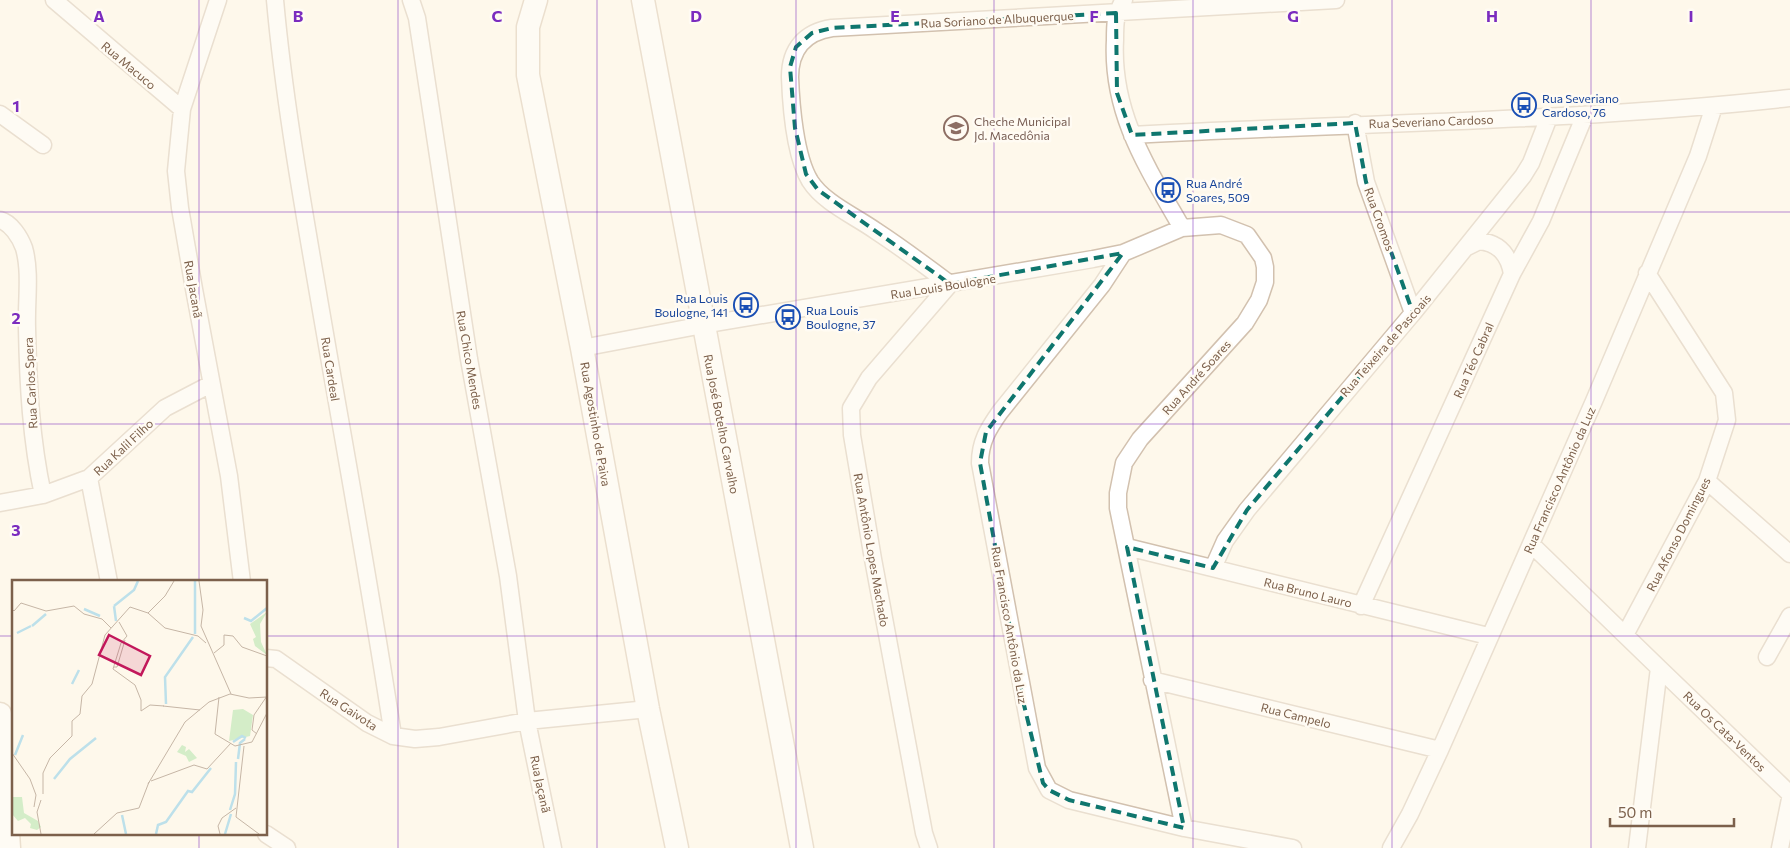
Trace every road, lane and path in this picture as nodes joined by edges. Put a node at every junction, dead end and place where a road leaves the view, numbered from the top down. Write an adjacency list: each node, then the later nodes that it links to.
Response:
1 (54, 0): 11 (street, Rua Macuco)
2 (218, 0): 11 (street, Rua Jacanã)
3 (275, 0): 50 (street, Rua Cardeal)
4 (411, 0): 49 (street, Rua Chico Mendes)
5 (536, 0): 27 (main road, Rua Agostinho de Paiva)
6 (643, 0): 26 (main road, Rua José Botelho Carvalho)
7 (1336, 0): 8 (street, Rua Soriano de Albuquerque)
8 (1120, 6): 16 (street); 24 (street, Rua Soriano de Albuquerque)
9 (1790, 98): 10 (street, Rua Severiano Cardoso)
10 (1714, 106): 13 (street, Rua Severiano Cardoso); 22 (street, Rua Francisco Antônio da Luz)
11 (182, 109): 28 (street, Rua Jacanã)
12 (0, 114): 17 (street)
13 (1585, 115): 14 (street, Rua Severiano Cardoso); 23 (street, Rua Téo Cabral)
14 (1548, 117): 15 (street, Rua Severiano Cardoso); 20 (street, Rua Teixeira de Pascoais)
15 (1355, 123): 16 (street, Rua Severiano Cardoso); 25 (street, Rua Cromos)
16 (1132, 135): 19 (street)
17 (43, 145)
18 (0, 220): 31 (street, Rua Carlos Spera)
19 (1182, 228): 21 (street, Rua Louis Boulogne); 34 (street, Rua André Soares)
20 (1467, 247): 23 (street); 25 (street, Rua Teixeira de Pascoais)
21 (1123, 253): 24 (street, Rua Louis Boulogne); 55 (street, Rua Francisco Antônio da Luz)
22 (1647, 273): 30 (street, Rua Afonso Domingues); 33 (street, Rua Francisco Antônio da Luz)
23 (1512, 274): 39 (street, Rua Téo Cabral)
24 (950, 284): 26 (street, Rua Louis Boulogne); 62 (street, Rua Antônio Lopes Machado)
25 (1413, 313): 36 (street, Rua Teixeira de Pascoais)
26 (703, 325): 27 (street, Rua Louis Boulogne); 61 (main road, Rua José Botelho Carvalho)
27 (582, 348): 47 (main road, Rua Agostinho de Paiva)
28 (211, 384): 29 (street, Rua Kalil Filho); 38 (street, Rua Jacanã)
29 (89, 478): 31 (street, Rua Kalil Filho); 37 (street)
30 (1707, 481): 35 (street); 41 (street, Rua Afonso Domingues)
31 (43, 495): 32 (street, Rua Kalil Filho)
32 (0, 503)
33 (1531, 544): 41 (street); 42 (street, Rua Francisco Antônio da Luz)
34 (1127, 547): 36 (street, Rua Bruno Lauro); 46 (street, Rua André Soares)
35 (1790, 554)
36 (1213, 568): 39 (street, Rua Bruno Lauro)
37 (109, 580)
38 (242, 580)
39 (1361, 606): 42 (street, Rua Bruno Lauro)
40 (1790, 616): 43 (street)
41 (1625, 635): 45 (street)
42 (1488, 636): 51 (street, Rua Francisco Antônio da Luz)
43 (1767, 657)
44 (268, 658): 50 (street, Rua Gaivota)
45 (1659, 668): 53 (street, Rua Os Cata-Ventos); 65 (street)
46 (1152, 680): 51 (street, Rua Campelo); 55 (street, Rua André Soares)
47 (648, 709): 49 (street, Rua Gaivota); 60 (main road, Rua Agostinho de Paiva)
48 (0, 714): 52 (main road)
49 (535, 720): 50 (street, Rua Gaivota); 59 (street, Rua Jaçanã)
50 (393, 736)
51 (1440, 750): 64 (street, Rua Francisco Antônio da Luz)
52 (5, 786): 57 (main road)
53 (1790, 794)
54 (1790, 799): 66 (street)
55 (1184, 828): 63 (street, Rua Francisco Antônio da Luz)
56 (268, 835): 58 (street)
57 (9, 848)
58 (287, 848)
59 (553, 848)
60 (677, 848)
61 (802, 848)
62 (929, 848)
63 (1293, 848)
64 (1391, 848)
65 (1637, 848)
66 (1780, 848)

